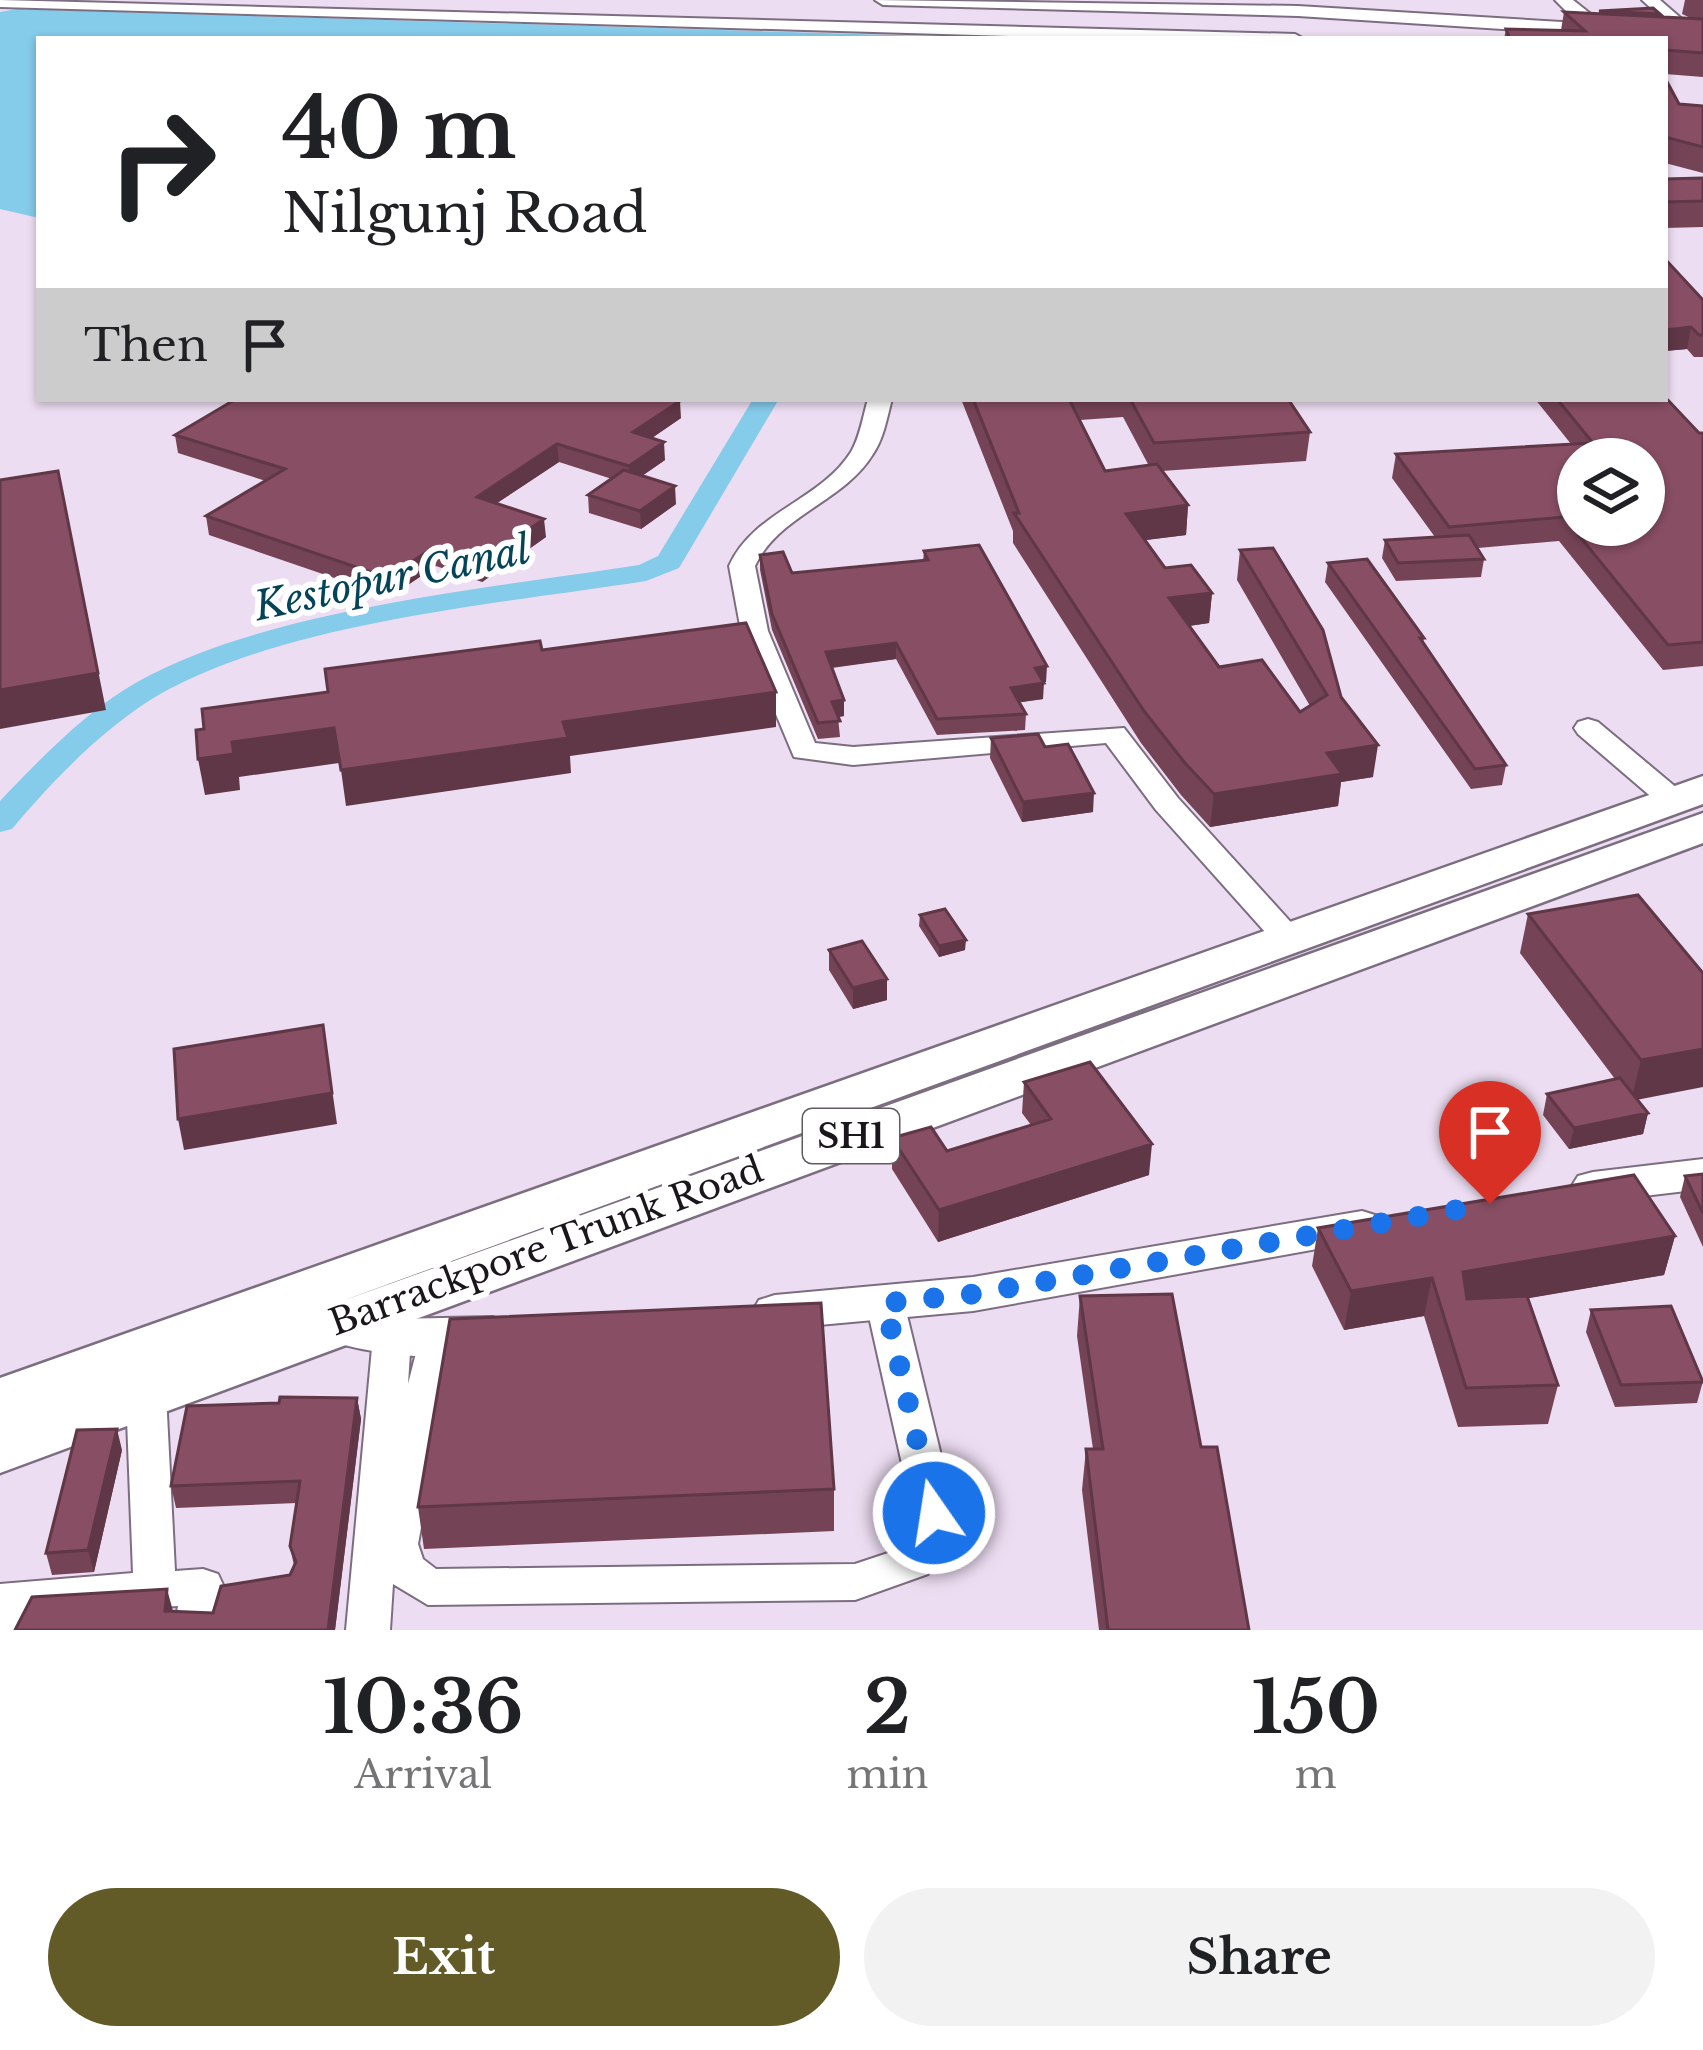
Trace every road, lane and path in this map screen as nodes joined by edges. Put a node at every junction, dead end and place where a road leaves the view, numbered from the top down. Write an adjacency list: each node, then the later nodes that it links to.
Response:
1 (883, 0): 6 (street)
2 (1563, 0): 10 (street)
3 (1650, 0): 15 (street)
4 (0, 2): 13 (street)
5 (1481, 3): 7 (street); 9 (street)
6 (1293, 6): 7 (street)
7 (1408, 9): 8 (street)
8 (1443, 20): 9 (street); 14 (street)
9 (1504, 23): 10 (street)
10 (1594, 30): 11 (street)
11 (1618, 31)
12 (1665, 32): 15 (street)
13 (1189, 36)
14 (1424, 36)
15 (1695, 42)
16 (879, 402): 19 (street)
17 (1588, 728): 18 (street)
18 (1693, 805): 19 (main road, Barrackpore Trunk Road / SH1); 24 (main road, Barrackpore Trunk Road / SH1)
19 (1286, 936): 24 (main road, Barrackpore Trunk Road / SH1)
20 (1703, 1174): 21 (street)
21 (1556, 1193)
22 (1395, 1221): 23 (street)
23 (885, 1303): 25 (street); 27 (street)
24 (308, 1311): 27 (street); 28 (main road, Barrackpore Trunk Road / SH1); 29 (main road, Barrackpore Trunk Road / SH1)
25 (743, 1315)
26 (531, 1332): 27 (street)
27 (414, 1338): 33 (street)
28 (146, 1394): 29 (main road, Barrackpore Trunk Road / SH1); 30 (street)
29 (4, 1441)
30 (155, 1590): 31 (street); 32 (street)
31 (4, 1605)
32 (196, 1630)
33 (368, 1630)

